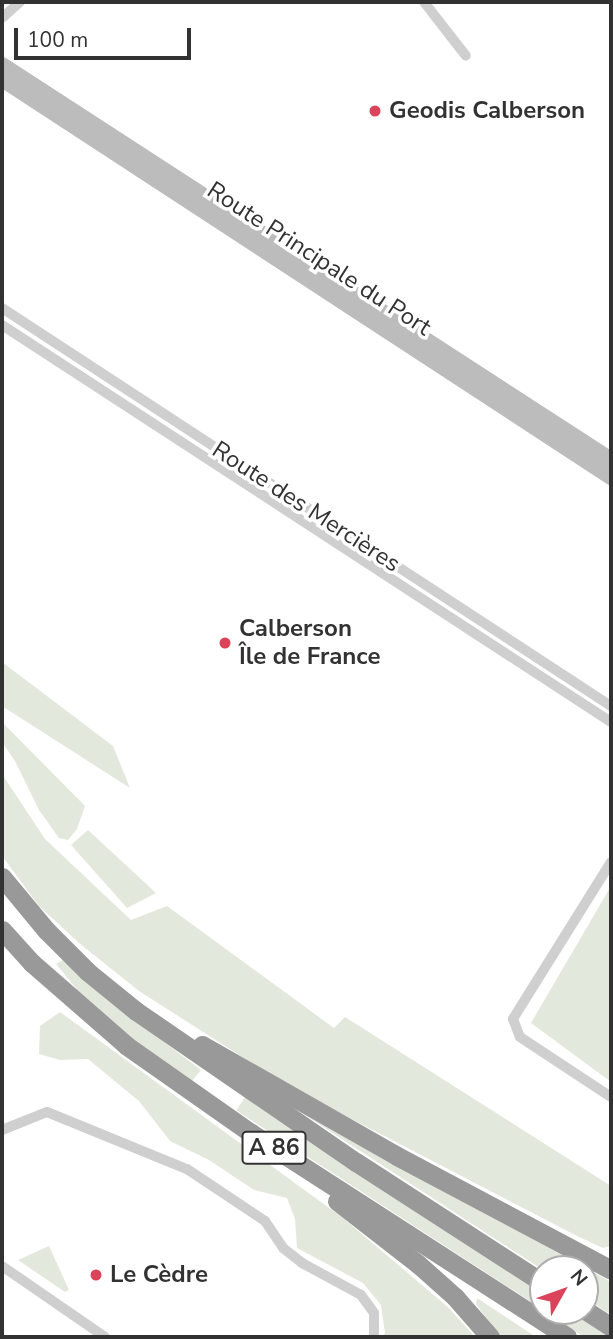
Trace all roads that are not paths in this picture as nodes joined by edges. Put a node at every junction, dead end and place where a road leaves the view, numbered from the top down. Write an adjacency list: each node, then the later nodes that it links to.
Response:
1 (424, 2): 4 (street)
2 (15, 4): 3 (street)
3 (2, 18)
4 (466, 56)
5 (2, 65): 9 (main road, Route Principale du Port)
6 (2, 79): 10 (main road, Route Principale du Port)
7 (2, 308): 11 (street, Route des Mercières)
8 (2, 326): 12 (street, Route des Mercières)
9 (611, 460)
10 (611, 477)
11 (611, 706)
12 (611, 722)
13 (611, 862): 17 (street)
14 (2, 877): 16 (highway, A 86)
15 (2, 930): 19 (highway, A 86)
16 (136, 1011): 20 (highway); 22 (highway, A 86)
17 (611, 1097)
18 (2, 1130): 24 (street)
19 (311, 1171): 25 (highway); 26 (highway, A 86)
20 (586, 1255)
21 (2, 1266): 23 (street)
22 (529, 1274)
23 (105, 1337)
24 (374, 1337)
25 (490, 1337)
26 (568, 1337)

